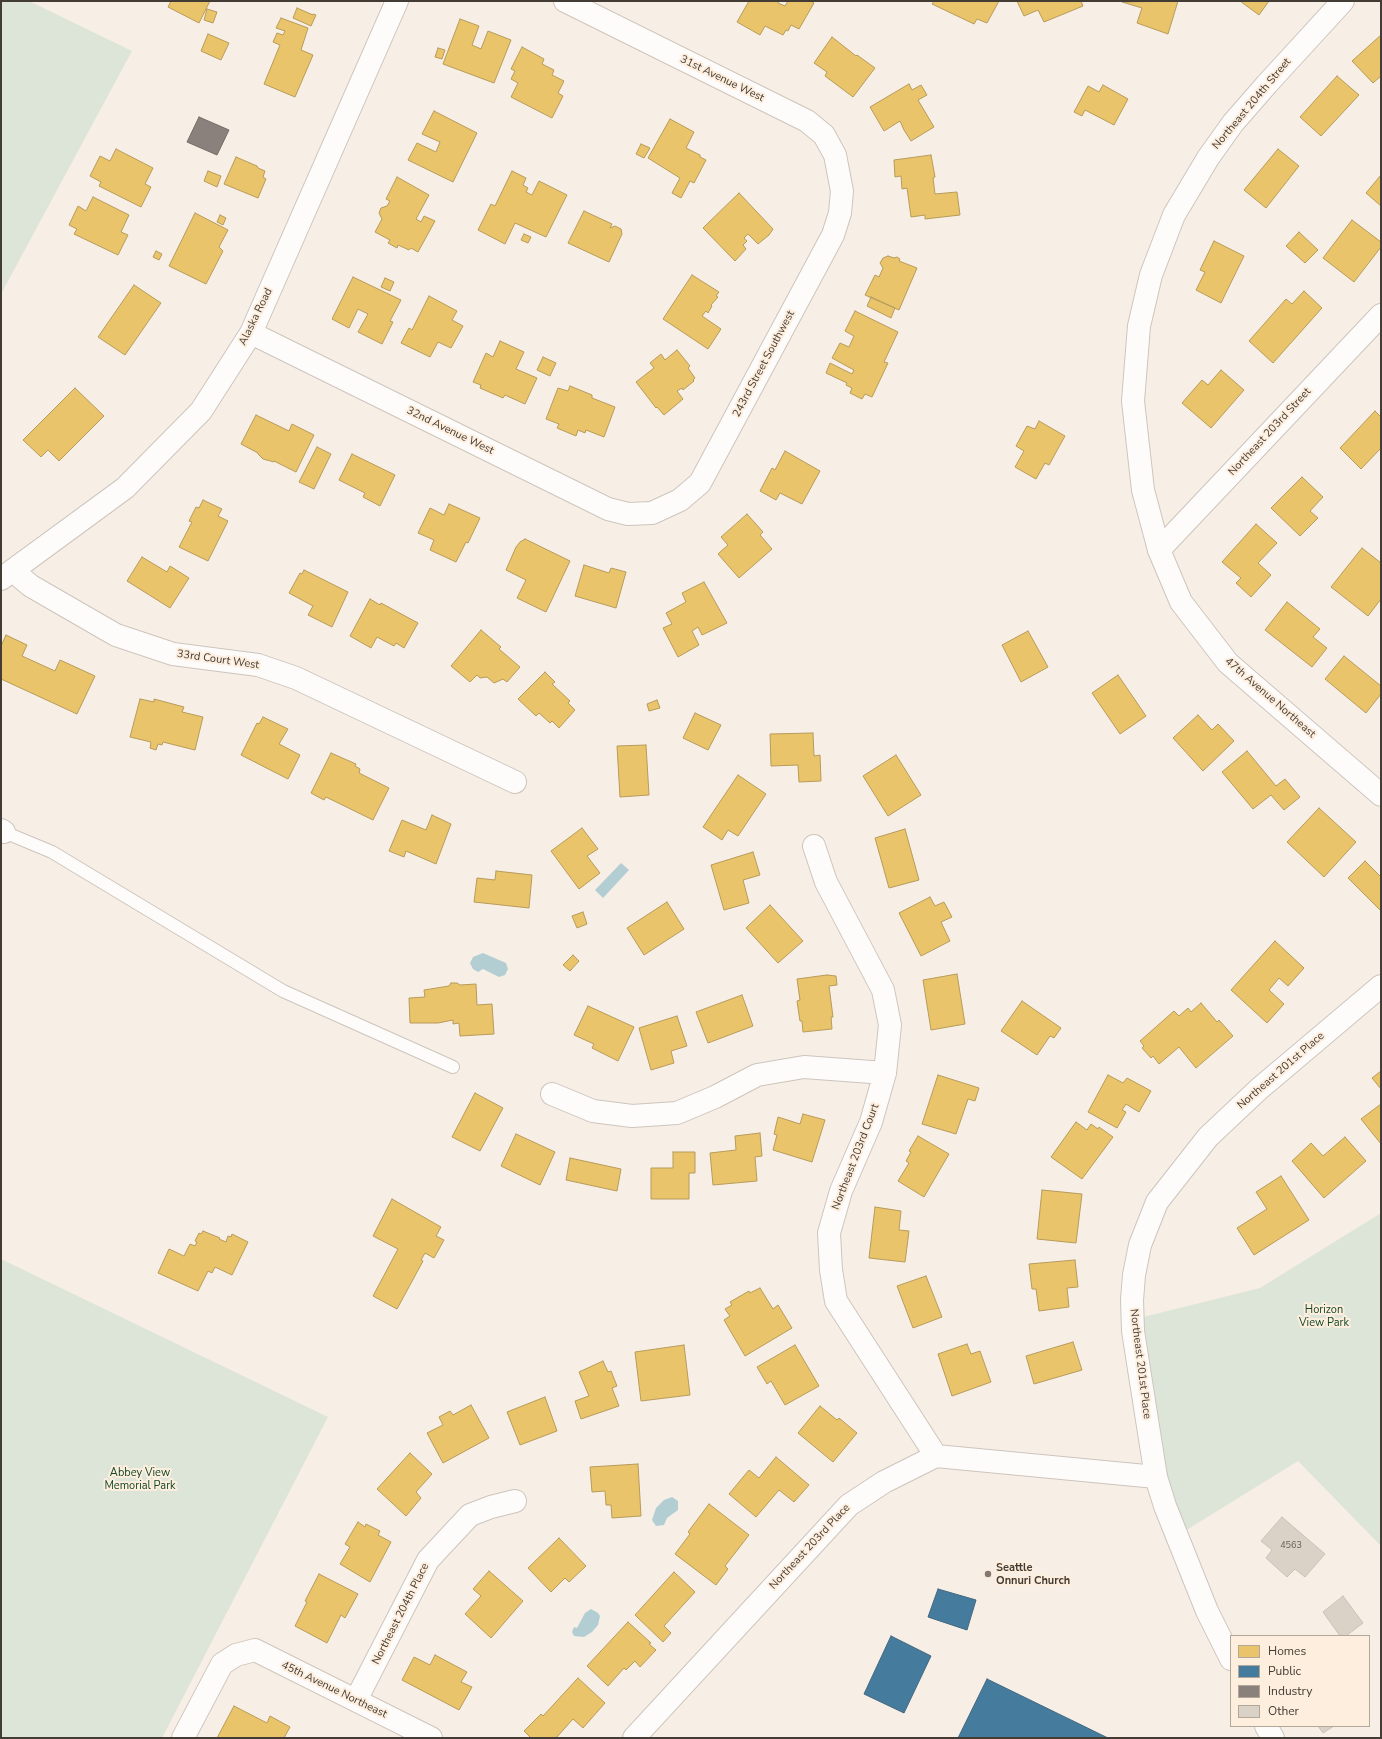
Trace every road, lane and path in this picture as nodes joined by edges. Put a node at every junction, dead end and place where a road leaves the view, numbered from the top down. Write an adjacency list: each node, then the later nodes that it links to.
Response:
1 (398, 1): 7 (street, Alaska Road)
2 (565, 1): 4 (street, 31st Avenue West)
3 (1343, 1): 5 (street, Northeast 204th Street)
4 (842, 191): 8 (street, 243rd Street Southwest)
5 (1174, 215): 9 (street, 47th Avenue Northeast)
6 (1381, 315): 9 (street, Northeast 203rd Street)
7 (251, 332): 8 (street, 32nd Avenue West); 10 (street, Alaska Road)
8 (652, 513)
9 (1159, 550): 12 (street, 47th Avenue Northeast)
10 (7, 575): 11 (street, 33rd Court West)
11 (515, 782)
12 (1381, 795)
13 (3, 831): 16 (lane)
14 (814, 846): 17 (street, Northeast 203rd Court)
15 (1381, 986): 20 (street, Northeast 201st Place)
16 (453, 1067)
17 (885, 1073): 18 (street); 19 (street, Northeast 203rd Court)
18 (552, 1094)
19 (936, 1456): 20 (street); 27 (street, Northeast 203rd Place)
20 (1156, 1477): 22 (street, Northeast 201st Place)
21 (515, 1500): 23 (street, Northeast 204th Place)
22 (1230, 1657)
23 (356, 1700): 25 (street, 45th Avenue Northeast); 26 (street, 45th Avenue Northeast)
24 (1267, 1727): 28 (street)
25 (183, 1738)
26 (431, 1738)
27 (634, 1738)
28 (1273, 1738)

